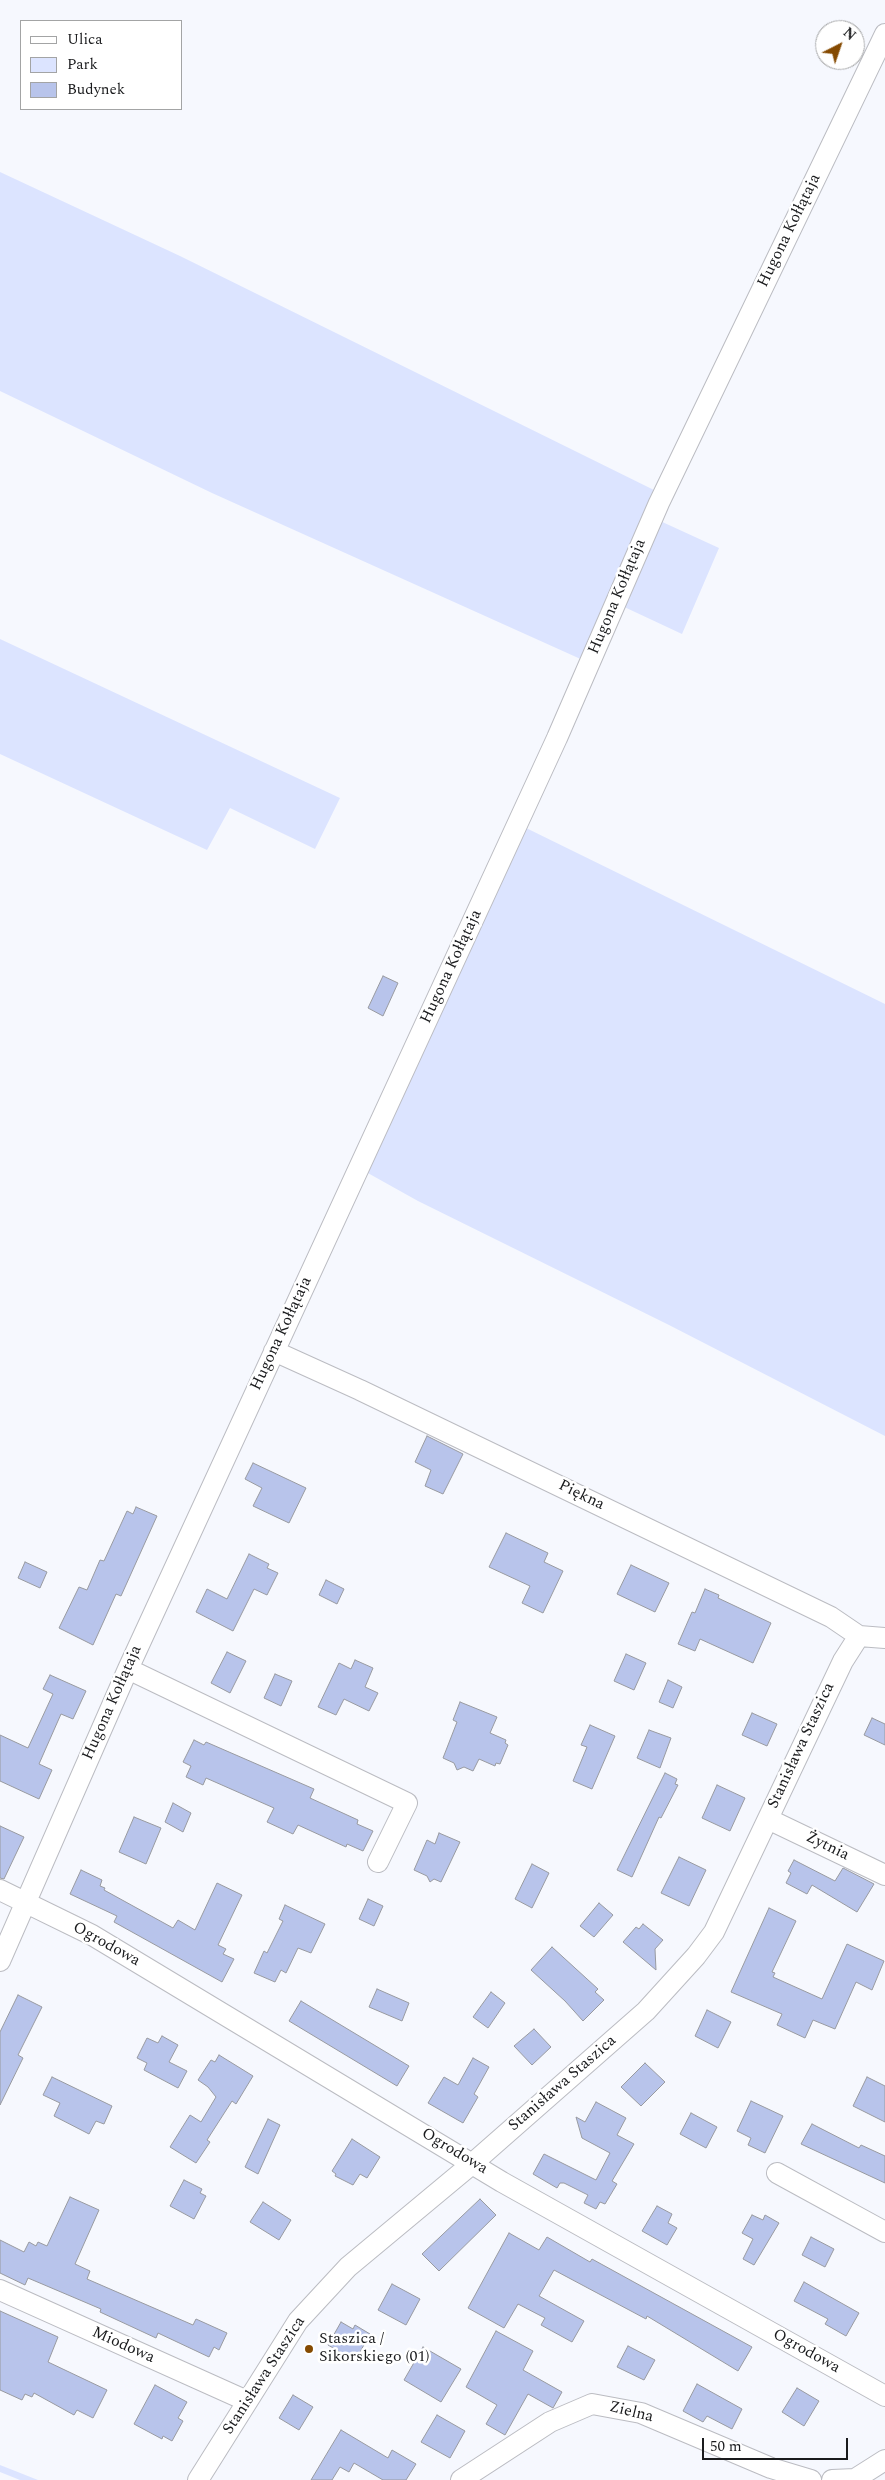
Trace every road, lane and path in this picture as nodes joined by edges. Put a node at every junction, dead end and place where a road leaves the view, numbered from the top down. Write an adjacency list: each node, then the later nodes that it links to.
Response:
1 (885, 34): 2 (street, Hugona Kołłątaja)
2 (274, 1351): 3 (street, Piękna); 5 (street, Hugona Kołłątaja)
3 (859, 1636): 4 (street, Piękna); 6 (street, Stanisława Staszica)
4 (885, 1638)
5 (128, 1669): 7 (street); 10 (street, Hugona Kołłątaja)
6 (768, 1819): 8 (street, Żytnia); 12 (street, Stanisława Staszica)
7 (378, 1862)
8 (885, 1876)
9 (0, 1890): 10 (street)
10 (27, 1903): 11 (street, Hugona Kołłątaja); 12 (street, Ogrodowa)
11 (0, 1961)
12 (473, 2163): 16 (street, Ogrodowa); 17 (street, Stanisława Staszica)
13 (777, 2173): 14 (street)
14 (885, 2232)
15 (0, 2290): 17 (street, Miodowa)
16 (885, 2396)
17 (246, 2401): 19 (street, Stanisława Staszica)
18 (885, 2460): 22 (street)
19 (198, 2480)
20 (461, 2480): 21 (street, Zielna)
21 (811, 2480)
22 (832, 2480)

